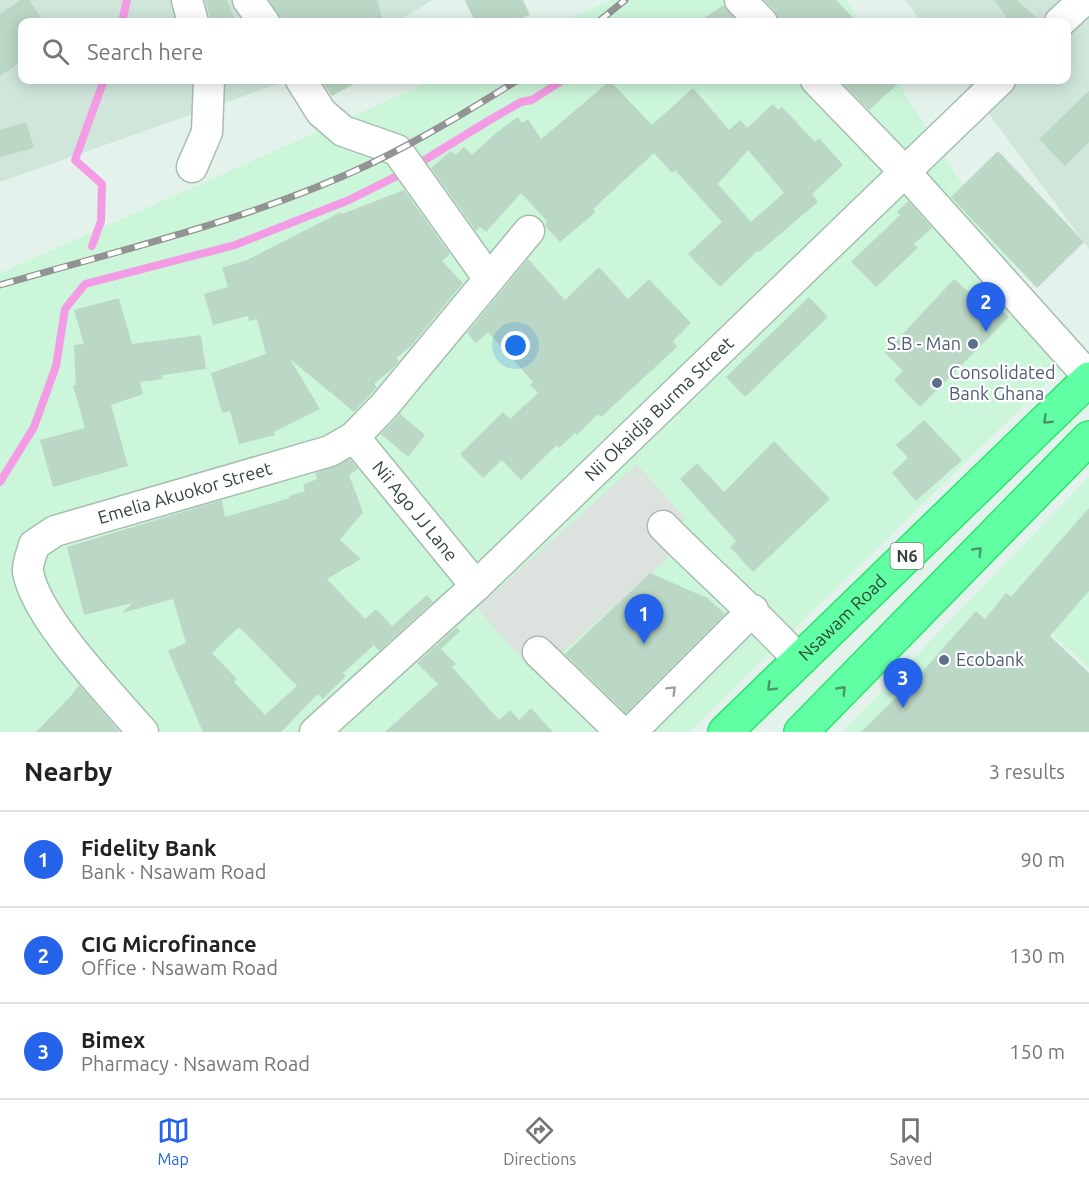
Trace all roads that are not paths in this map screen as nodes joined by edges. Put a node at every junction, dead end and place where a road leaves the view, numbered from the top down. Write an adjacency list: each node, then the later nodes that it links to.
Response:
1 (187, 0): 5 (street)
2 (248, 0): 6 (street)
3 (741, 0): 7 (street)
4 (1084, 0): 8 (street)
5 (192, 18)
6 (261, 18)
7 (758, 18)
8 (1064, 18)
9 (209, 84): 13 (street)
10 (304, 84): 16 (street)
11 (820, 84): 14 (street)
12 (996, 84): 14 (street, Nii Okaidja Burma Street)
13 (192, 167)
14 (904, 171): 17 (street); 21 (street, Nii Okaidja Burma Street)
15 (529, 231): 16 (street, Emelia Akuokor Street)
16 (489, 279): 18 (street, Emelia Akuokor Street)
17 (1089, 378): 24 (highway, Nsawam Road / N6, one-way to 24)
18 (354, 437): 21 (street, Nii Ago JJ Lane); 26 (street, Emelia Akuokor Street)
19 (1088, 439): 29 (highway, N6, one-way to 19)
20 (673, 526): 22 (street)
21 (476, 586): 27 (street, Nii Okaidja Burma Street)
22 (753, 610): 24 (street); 25 (street, one-way to 22)
23 (537, 660): 25 (street)
24 (800, 660): 28 (highway, Nsawam Road / N6, one-way to 28)
25 (615, 730)
26 (143, 732)
27 (315, 732)
28 (725, 732)
29 (801, 732)

